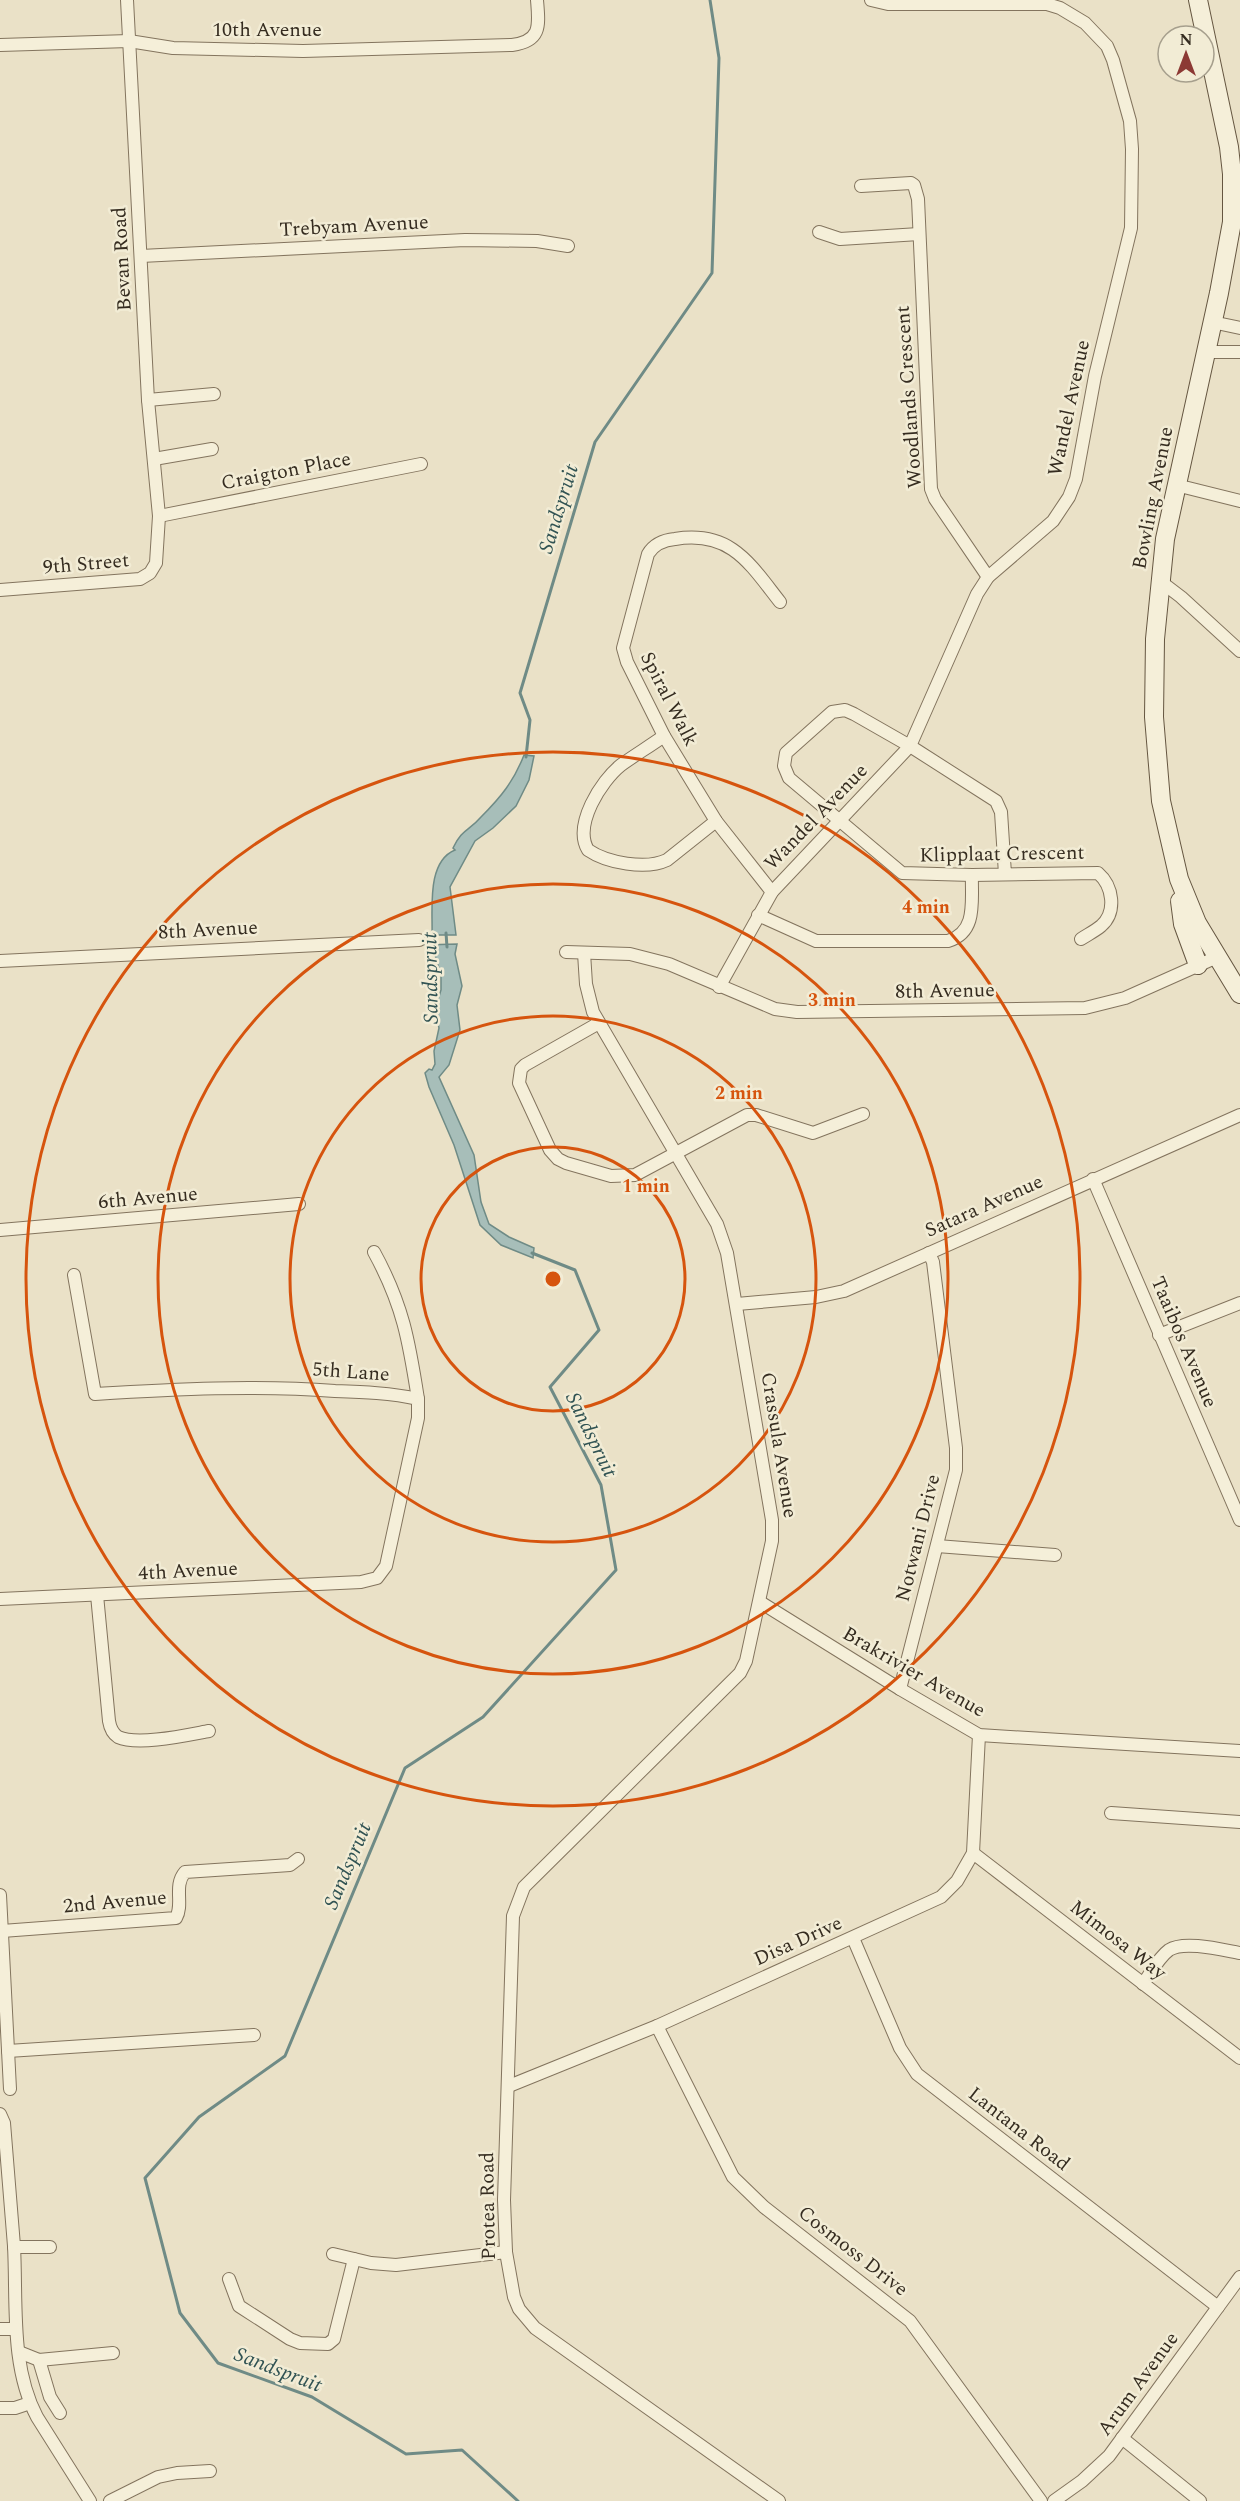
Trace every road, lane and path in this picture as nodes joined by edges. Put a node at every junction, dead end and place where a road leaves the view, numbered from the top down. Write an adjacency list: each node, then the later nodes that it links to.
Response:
1 (127, 0): 5 (street, Bevan Road)
2 (537, 0): 5 (street, 10th Avenue)
3 (871, 0): 24 (street, Wandel Avenue)
4 (1198, 0): 12 (main road, Bowling Avenue)
5 (129, 41): 6 (street, 10th Avenue); 11 (street, Bevan Road)
6 (0, 45)
7 (861, 186): 9 (street, Woodlands Crescent)
8 (819, 232): 9 (street)
9 (919, 234): 24 (street, Woodlands Crescent)
10 (568, 246): 11 (street, Trebyam Avenue)
11 (141, 256): 17 (street, Bevan Road)
12 (1212, 322): 13 (street); 14 (main road, Bowling Avenue)
13 (1240, 328)
14 (1206, 352): 15 (street); 21 (main road, Bowling Avenue)
15 (1240, 352)
16 (214, 394): 17 (street)
17 (148, 400): 19 (street, Bevan Road)
18 (212, 449): 19 (street)
19 (154, 459): 23 (street, Bevan Road)
20 (421, 464): 23 (street, Craigton Place)
21 (1176, 484): 22 (street); 25 (main road, Bowling Avenue)
22 (1240, 501)
23 (159, 516): 26 (street, 9th Street)
24 (988, 577): 30 (street, Wandel Avenue)
25 (1160, 581): 28 (street); 35 (main road, Bowling Avenue)
26 (0, 590)
27 (780, 602): 29 (street, Spiral Walk)
28 (1240, 651)
29 (664, 736): 31 (street, Spiral Walk); 31 (street)
30 (910, 746): 32 (street, Wandel Avenue); 32 (street, Klipplaat Crescent); 33 (street)
31 (716, 821): 36 (street, Spiral Walk)
32 (840, 821): 34 (street, Klipplaat Crescent); 36 (street, Wandel Avenue)
33 (1005, 874): 34 (street, Klipplaat Crescent); 38 (street, Klipplaat Crescent)
34 (972, 875): 37 (street)
35 (1179, 879): 42 (main road, Bowling Avenue); 44 (main road)
36 (772, 892): 37 (street, Wandel Avenue)
37 (758, 915): 45 (street, Wandel Avenue)
38 (1081, 939)
39 (419, 940): 43 (street, 8th Avenue)
40 (566, 952): 41 (street, 8th Avenue)
41 (584, 953): 45 (street, 8th Avenue); 47 (street, Crassula Avenue)
42 (1217, 957): 44 (street, 8th Avenue); 46 (main road, Bowling Avenue)
43 (0, 961)
44 (1198, 965): 45 (street, 8th Avenue)
45 (719, 987)
46 (1240, 994)
47 (599, 1023): 50 (street, Crassula Avenue); 50 (street)
48 (863, 1113): 50 (street)
49 (1240, 1115): 51 (street, Satara Avenue)
50 (677, 1154): 58 (street, Crassula Avenue)
51 (1093, 1179): 55 (street, Satara Avenue); 59 (street, Taaibos Avenue)
52 (300, 1204): 53 (street, 6th Avenue)
53 (0, 1230)
54 (374, 1252): 60 (street)
55 (929, 1253): 58 (street, Satara Avenue); 63 (street, Notwani Drive)
56 (74, 1275): 60 (street, 5th Lane)
57 (1240, 1303): 59 (street)
58 (737, 1304): 67 (street, Crassula Avenue)
59 (1159, 1335): 61 (street, Taaibos Avenue)
60 (418, 1399): 65 (street, 4th Avenue)
61 (1234, 1492): 62 (street, Taaibos Avenue)
62 (1240, 1520)
63 (937, 1546): 64 (street); 68 (street, Notwani Drive)
64 (1054, 1555)
65 (97, 1595): 66 (street, 4th Avenue); 69 (street)
66 (0, 1599)
67 (760, 1602): 68 (street, Brakrivier Avenue); 76 (street, Crassula Avenue)
68 (900, 1689): 70 (street, Brakrivier Avenue)
69 (209, 1731)
70 (979, 1734): 71 (street, Brakrivier Avenue); 74 (street, Disa Drive)
71 (1240, 1751)
72 (1111, 1813): 73 (street)
73 (1240, 1822)
74 (973, 1853): 79 (street, Disa Drive); 81 (street, Mimosa Way)
75 (298, 1859): 78 (street, 2nd Avenue)
76 (524, 1887): 86 (street, Protea Road)
77 (0, 1895): 78 (street)
78 (2, 1931): 84 (street)
79 (853, 1938): 82 (street, Disa Drive); 96 (street, Lantana Road)
80 (1240, 1953): 81 (street)
81 (1143, 1984): 85 (street, Mimosa Way)
82 (657, 2026): 86 (street, Disa Drive); 110 (street, Cosmoss Drive)
83 (254, 2035): 84 (street)
84 (8, 2051): 87 (street)
85 (1240, 2058)
86 (509, 2086): 91 (street, Protea Road)
87 (10, 2089)
88 (0, 2114): 89 (street)
89 (14, 2247): 90 (street); 97 (street)
90 (50, 2247)
91 (506, 2253): 93 (street); 109 (street, Protea Road)
92 (333, 2254): 93 (street)
93 (354, 2259): 95 (street)
94 (1240, 2277): 96 (street, Arum Avenue)
95 (230, 2278)
96 (1218, 2307): 105 (street, Arum Avenue)
97 (16, 2328): 98 (street); 99 (street)
98 (0, 2329)
99 (19, 2352): 101 (street); 102 (street)
100 (113, 2353): 101 (street)
101 (39, 2360): 104 (street)
102 (30, 2403): 103 (street); 107 (street)
103 (0, 2408)
104 (60, 2414)
105 (1122, 2438): 111 (street, Arum Avenue); 112 (street)
106 (210, 2471): 108 (street)
107 (90, 2501)
108 (110, 2501)
109 (779, 2501)
110 (1041, 2501)
111 (1054, 2501)
112 (1200, 2501)

